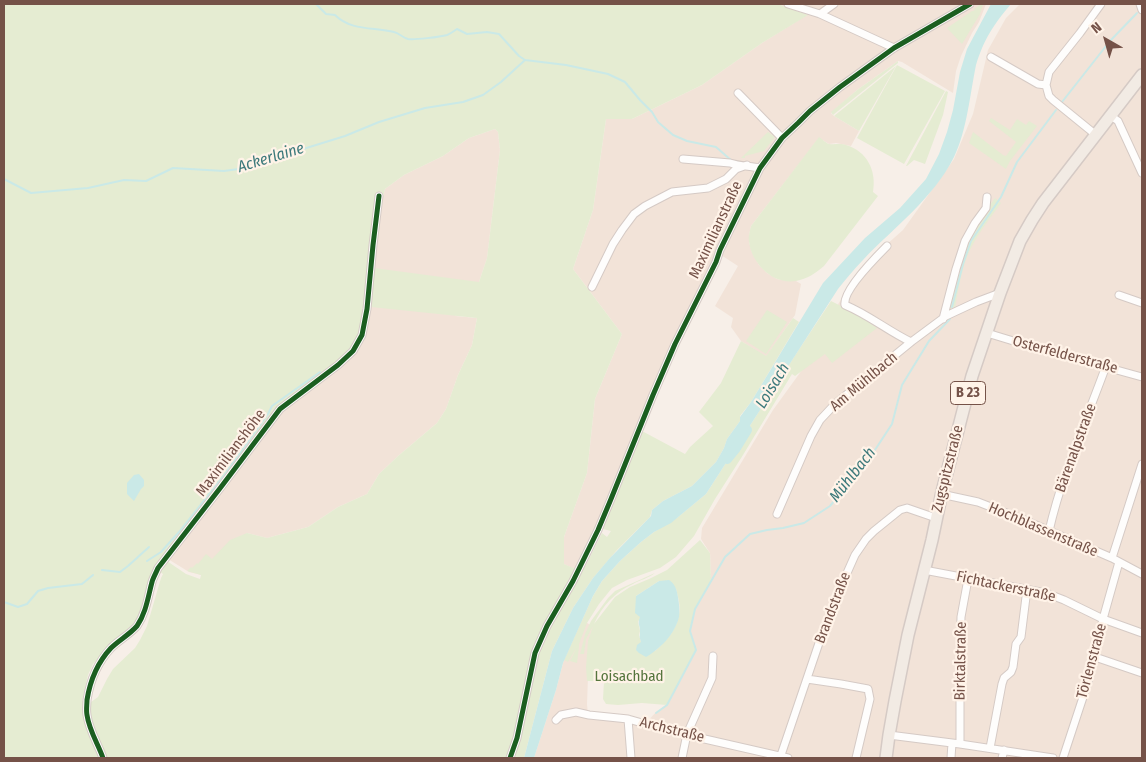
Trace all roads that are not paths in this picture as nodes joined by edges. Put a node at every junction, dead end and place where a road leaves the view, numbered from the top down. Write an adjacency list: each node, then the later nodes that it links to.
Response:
1 (788, 4): 7 (street)
2 (834, 4): 7 (street)
3 (970, 4): 8 (street, Maximilianstraße)
4 (1101, 4): 11 (street)
5 (1140, 4): 6 (street)
6 (1142, 10)
7 (820, 14): 8 (street)
8 (894, 48): 15 (street, Maximilianstraße)
9 (991, 58): 11 (street)
10 (1142, 75): 13 (main road, Zugspitzstraße / B 23)
11 (1046, 85): 14 (street)
12 (738, 93): 15 (street)
13 (1111, 116): 14 (main road, Zugspitzstraße / B 23); 19 (street)
14 (1096, 135): 24 (main road, Zugspitzstraße / B 23)
15 (782, 138): 18 (street, Maximilianstraße)
16 (683, 159): 17 (street)
17 (747, 165): 18 (street); 23 (street)
18 (760, 168): 56 (street, Maximilianstraße)
19 (1142, 173)
20 (379, 196): 55 (street, Maximilianshöhe)
21 (987, 196): 27 (street)
22 (887, 246): 29 (street)
23 (592, 287)
24 (1000, 293): 27 (street, Am Mühlbach); 28 (main road, Zugspitzstraße / B 23)
25 (1119, 294): 26 (street)
26 (1142, 303)
27 (944, 318): 29 (street, Am Mühlbach)
28 (987, 333): 30 (street, Osterfelderstraße); 33 (main road, Zugspitzstraße / B 23)
29 (911, 342): 34 (street, Am Mühlbach)
30 (1106, 366): 31 (street, Osterfelderstraße); 36 (street, Bärenalpstraße)
31 (1142, 377)
32 (1142, 464): 37 (street, Törlenstraße)
33 (942, 494): 35 (main road, Zugspitzstraße / B 23); 36 (street, Hochblassenstraße)
34 (777, 514)
35 (936, 518): 38 (main road, Zugspitzstraße / B 23); 47 (street, Brandstraße)
36 (1049, 531): 37 (street, Hochblassenstraße)
37 (1115, 560): 39 (street, Hochblassenstraße); 42 (street, Törlenstraße)
38 (924, 570): 40 (street, Fichtackerstraße); 51 (main road, Zugspitzstraße / B 23)
39 (1142, 574)
40 (968, 579): 41 (street, Fichtackerstraße); 52 (street, Birktalstraße)
41 (1027, 589): 42 (street, Fichtackerstraße); 53 (street)
42 (1103, 619): 43 (street, Fichtackerstraße); 45 (street, Törlenstraße)
43 (1142, 633)
44 (713, 656): 50 (street)
45 (1095, 657): 46 (street); 65 (street, Törlenstraße)
46 (1142, 673)
47 (807, 678): 59 (street, Brandstraße); 60 (street)
48 (628, 719): 49 (street, Archstraße); 50 (street, Archstraße); 57 (street)
49 (556, 720)
50 (687, 734): 58 (street); 59 (street, Archstraße)
51 (888, 735): 52 (street); 61 (main road, Zugspitzstraße / B 23)
52 (956, 743): 53 (street); 62 (street, Birktalstraße)
53 (990, 748): 54 (street)
54 (1004, 750): 63 (street); 64 (street)
55 (103, 758)
56 (510, 758)
57 (631, 758)
58 (682, 758)
59 (783, 758)
60 (856, 758)
61 (886, 758)
62 (952, 758)
63 (1002, 758)
64 (1053, 758)
65 (1064, 758)

